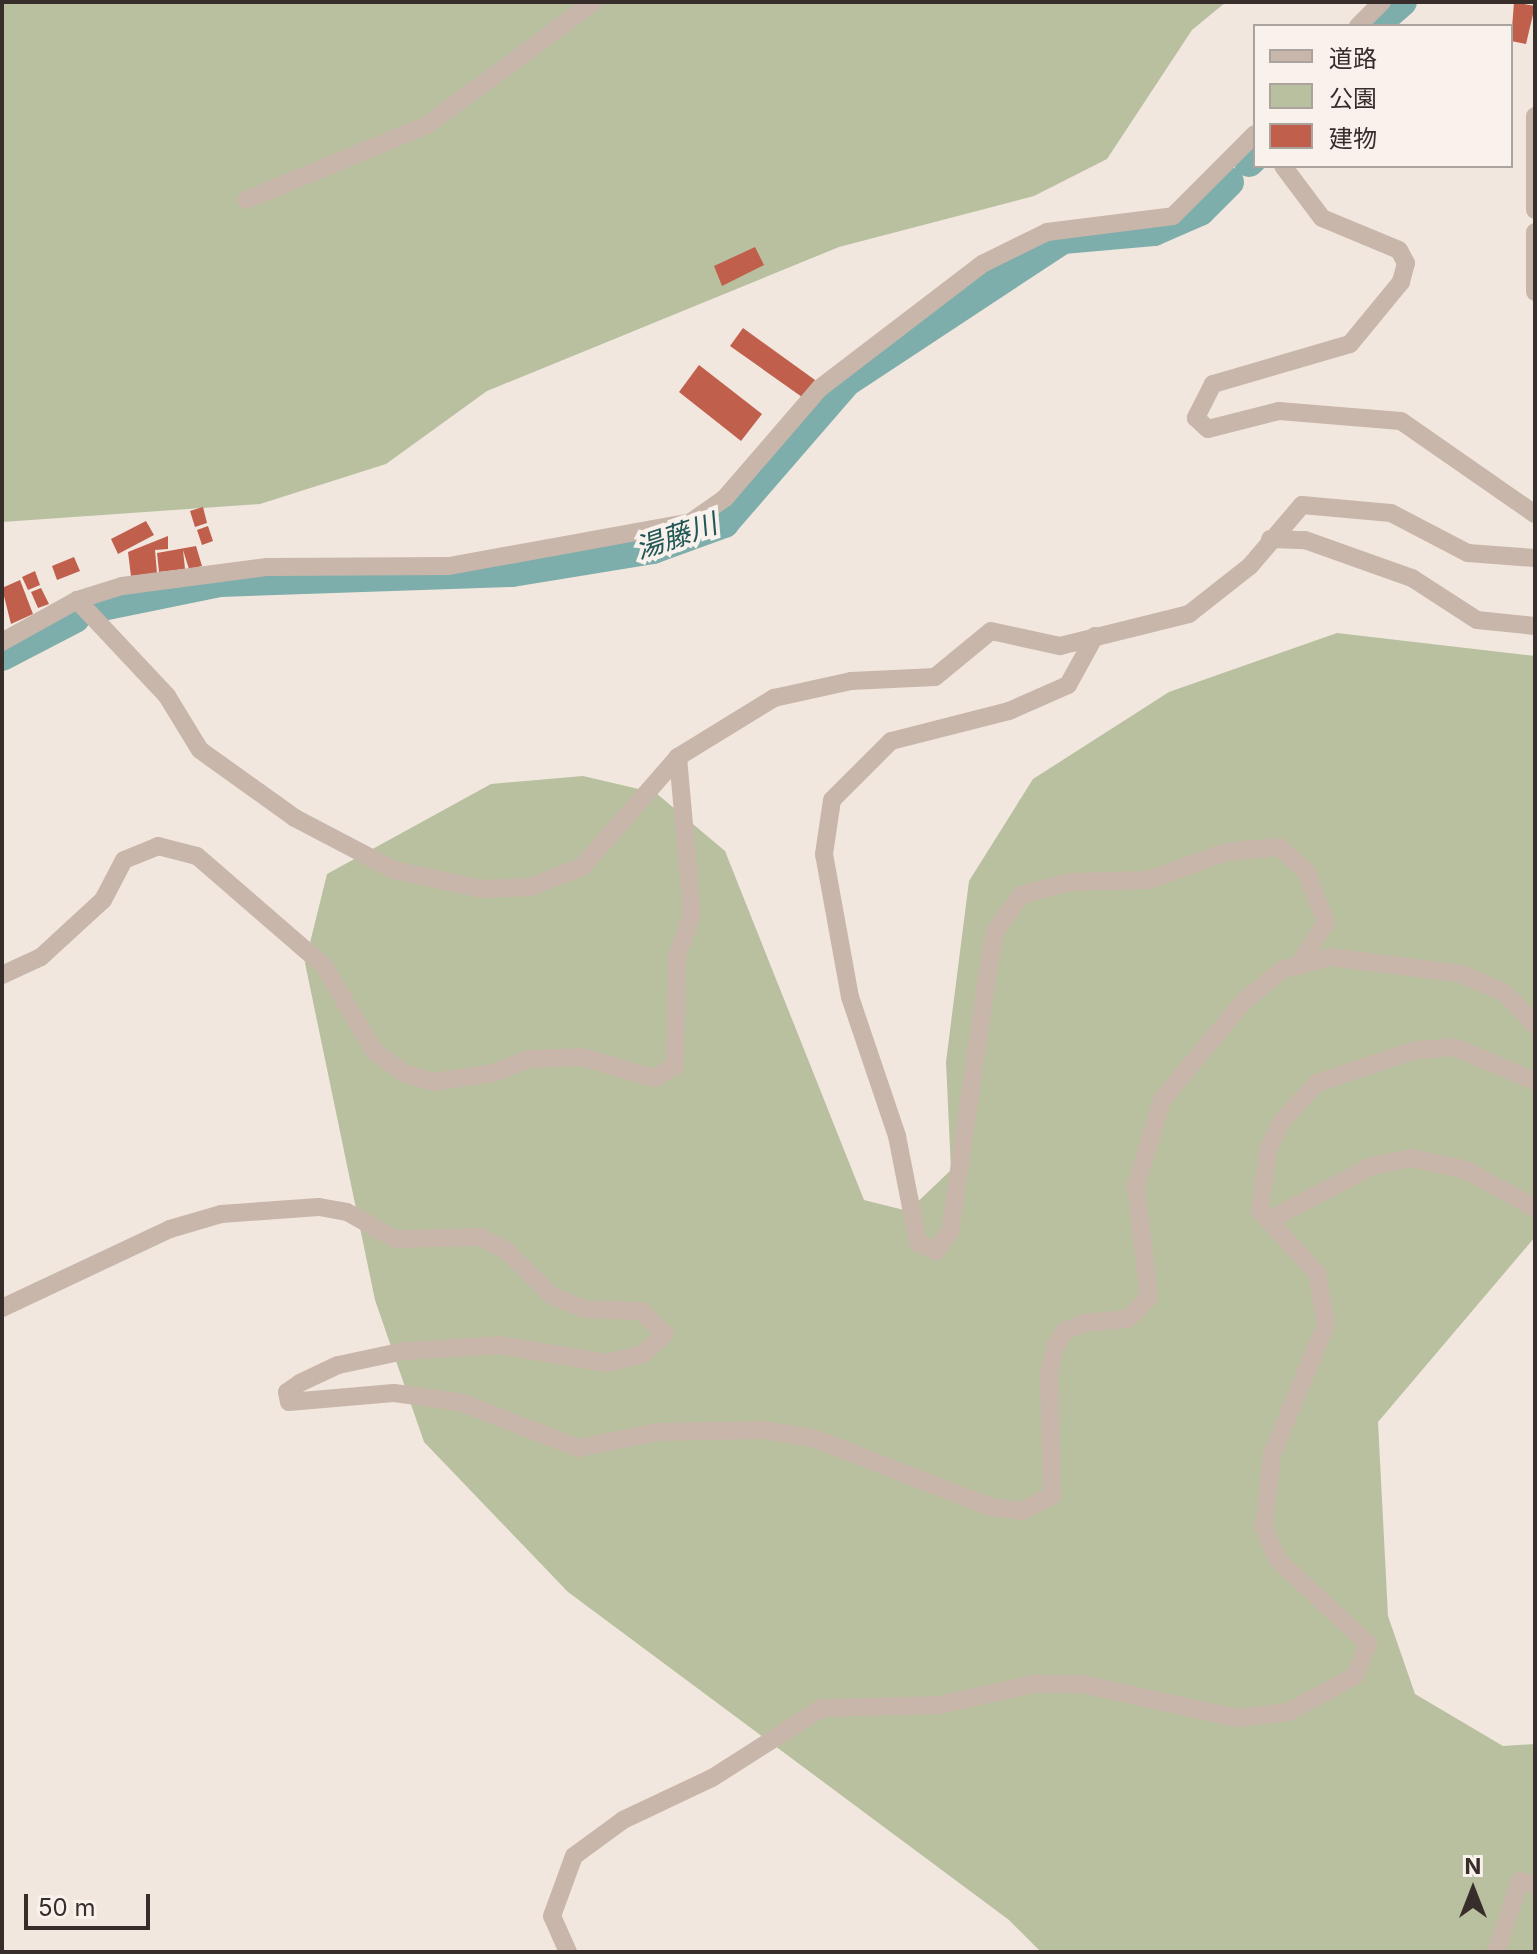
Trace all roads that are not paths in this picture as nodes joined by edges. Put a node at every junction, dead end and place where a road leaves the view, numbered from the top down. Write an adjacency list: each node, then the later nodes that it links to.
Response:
1 (594, 2): 7 (street)
2 (1382, 2): 3 (street)
3 (1360, 24)
4 (1535, 116): 8 (street)
5 (1253, 136): 14 (street)
6 (1284, 168): 11 (street)
7 (246, 200)
8 (1535, 210)
9 (1535, 232): 10 (street)
10 (1535, 292)
11 (1535, 514)
12 (1270, 539): 13 (street); 15 (street); 16 (street)
13 (1535, 558)
14 (77, 600): 17 (street); 18 (street)
15 (1535, 626)
16 (1095, 636): 18 (street); 19 (street)
17 (2, 642)
18 (678, 757): 20 (street)
19 (1302, 960): 21 (street); 25 (street)
20 (2, 975)
21 (1535, 1025)
22 (1535, 1081): 24 (street)
23 (1535, 1208): 24 (street)
24 (1271, 1219): 27 (street)
25 (2, 1308)
26 (1535, 1885): 28 (street)
27 (568, 1952)
28 (1496, 1952)

